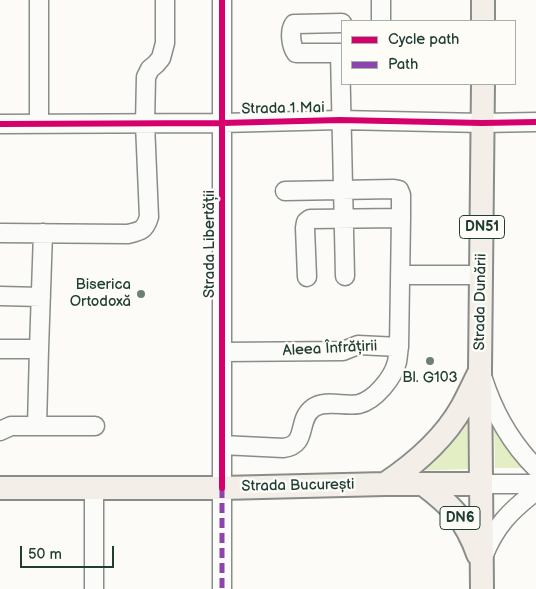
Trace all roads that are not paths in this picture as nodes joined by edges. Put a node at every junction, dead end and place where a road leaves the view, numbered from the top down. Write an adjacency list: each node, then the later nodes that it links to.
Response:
1 (39, 0): 16 (street)
2 (165, 0): 17 (street)
3 (222, 0): 13 (street, Strada Libertății)
4 (381, 0): 6 (street)
5 (483, 0): 7 (main road)
6 (381, 20)
7 (483, 20)
8 (341, 23): 9 (street)
9 (341, 52): 11 (street)
10 (483, 85): 14 (main road, Strada Dunării / DN51)
11 (340, 120): 13 (street, Strada 1 Mai); 14 (street, Strada 1 Mai); 18 (street)
12 (536, 122): 14 (street, Strada 1 Mai)
13 (222, 123): 17 (street, Strada 1 Mai); 33 (street, Strada Libertății)
14 (482, 123): 25 (main road, Strada Dunării / DN51)
15 (0, 124): 16 (street, Strada 1 Mai)
16 (39, 124): 17 (street, Strada 1 Mai)
17 (145, 124): 23 (street)
18 (342, 190): 19 (street, Aleea Înfrățirii); 20 (street); 21 (street, Aleea Înfrățirii)
19 (285, 191)
20 (343, 218): 21 (street); 26 (street); 27 (street)
21 (401, 218): 24 (street, Aleea Înfrățirii)
22 (0, 233): 23 (street)
23 (44, 233): 29 (street)
24 (400, 275): 25 (street); 30 (street, Aleea Înfrățirii)
25 (482, 275): 34 (main road, Strada Dunării / DN51)
26 (344, 276)
27 (306, 277)
28 (0, 296): 29 (street)
29 (41, 297): 32 (street)
30 (399, 347): 33 (street, Aleea Înfrățirii); 38 (street)
31 (0, 349): 32 (street)
32 (39, 349): 35 (street)
33 (222, 352): 38 (street, Strada Libertății)
34 (480, 369): 39 (street, Strada Dunării / DN51); 41 (main road, DN51); 43 (main road, Strada Dunării / DN51)
35 (37, 426): 36 (street); 37 (street)
36 (94, 426)
37 (0, 431)
38 (222, 445): 45 (street, Strada Libertății)
39 (536, 468)
40 (1, 484): 46 (main road, Strada București / DN6)
41 (385, 484): 42 (main road, Strada București / DN6); 45 (main road, Strada București / DN6)
42 (423, 484): 43 (main road, Strada București / DN6); 48 (main road, DN6)
43 (481, 484): 44 (street, Strada București); 48 (main road, Strada Dunării / DN6)
44 (536, 484)
45 (222, 488): 46 (main road, Strada București / DN6); 50 (street, Strada Libertății)
46 (94, 489): 49 (street)
47 (536, 491): 48 (street)
48 (481, 562): 51 (main road, Strada Dunării / DN6)
49 (94, 589)
50 (222, 589)
51 (482, 589)

